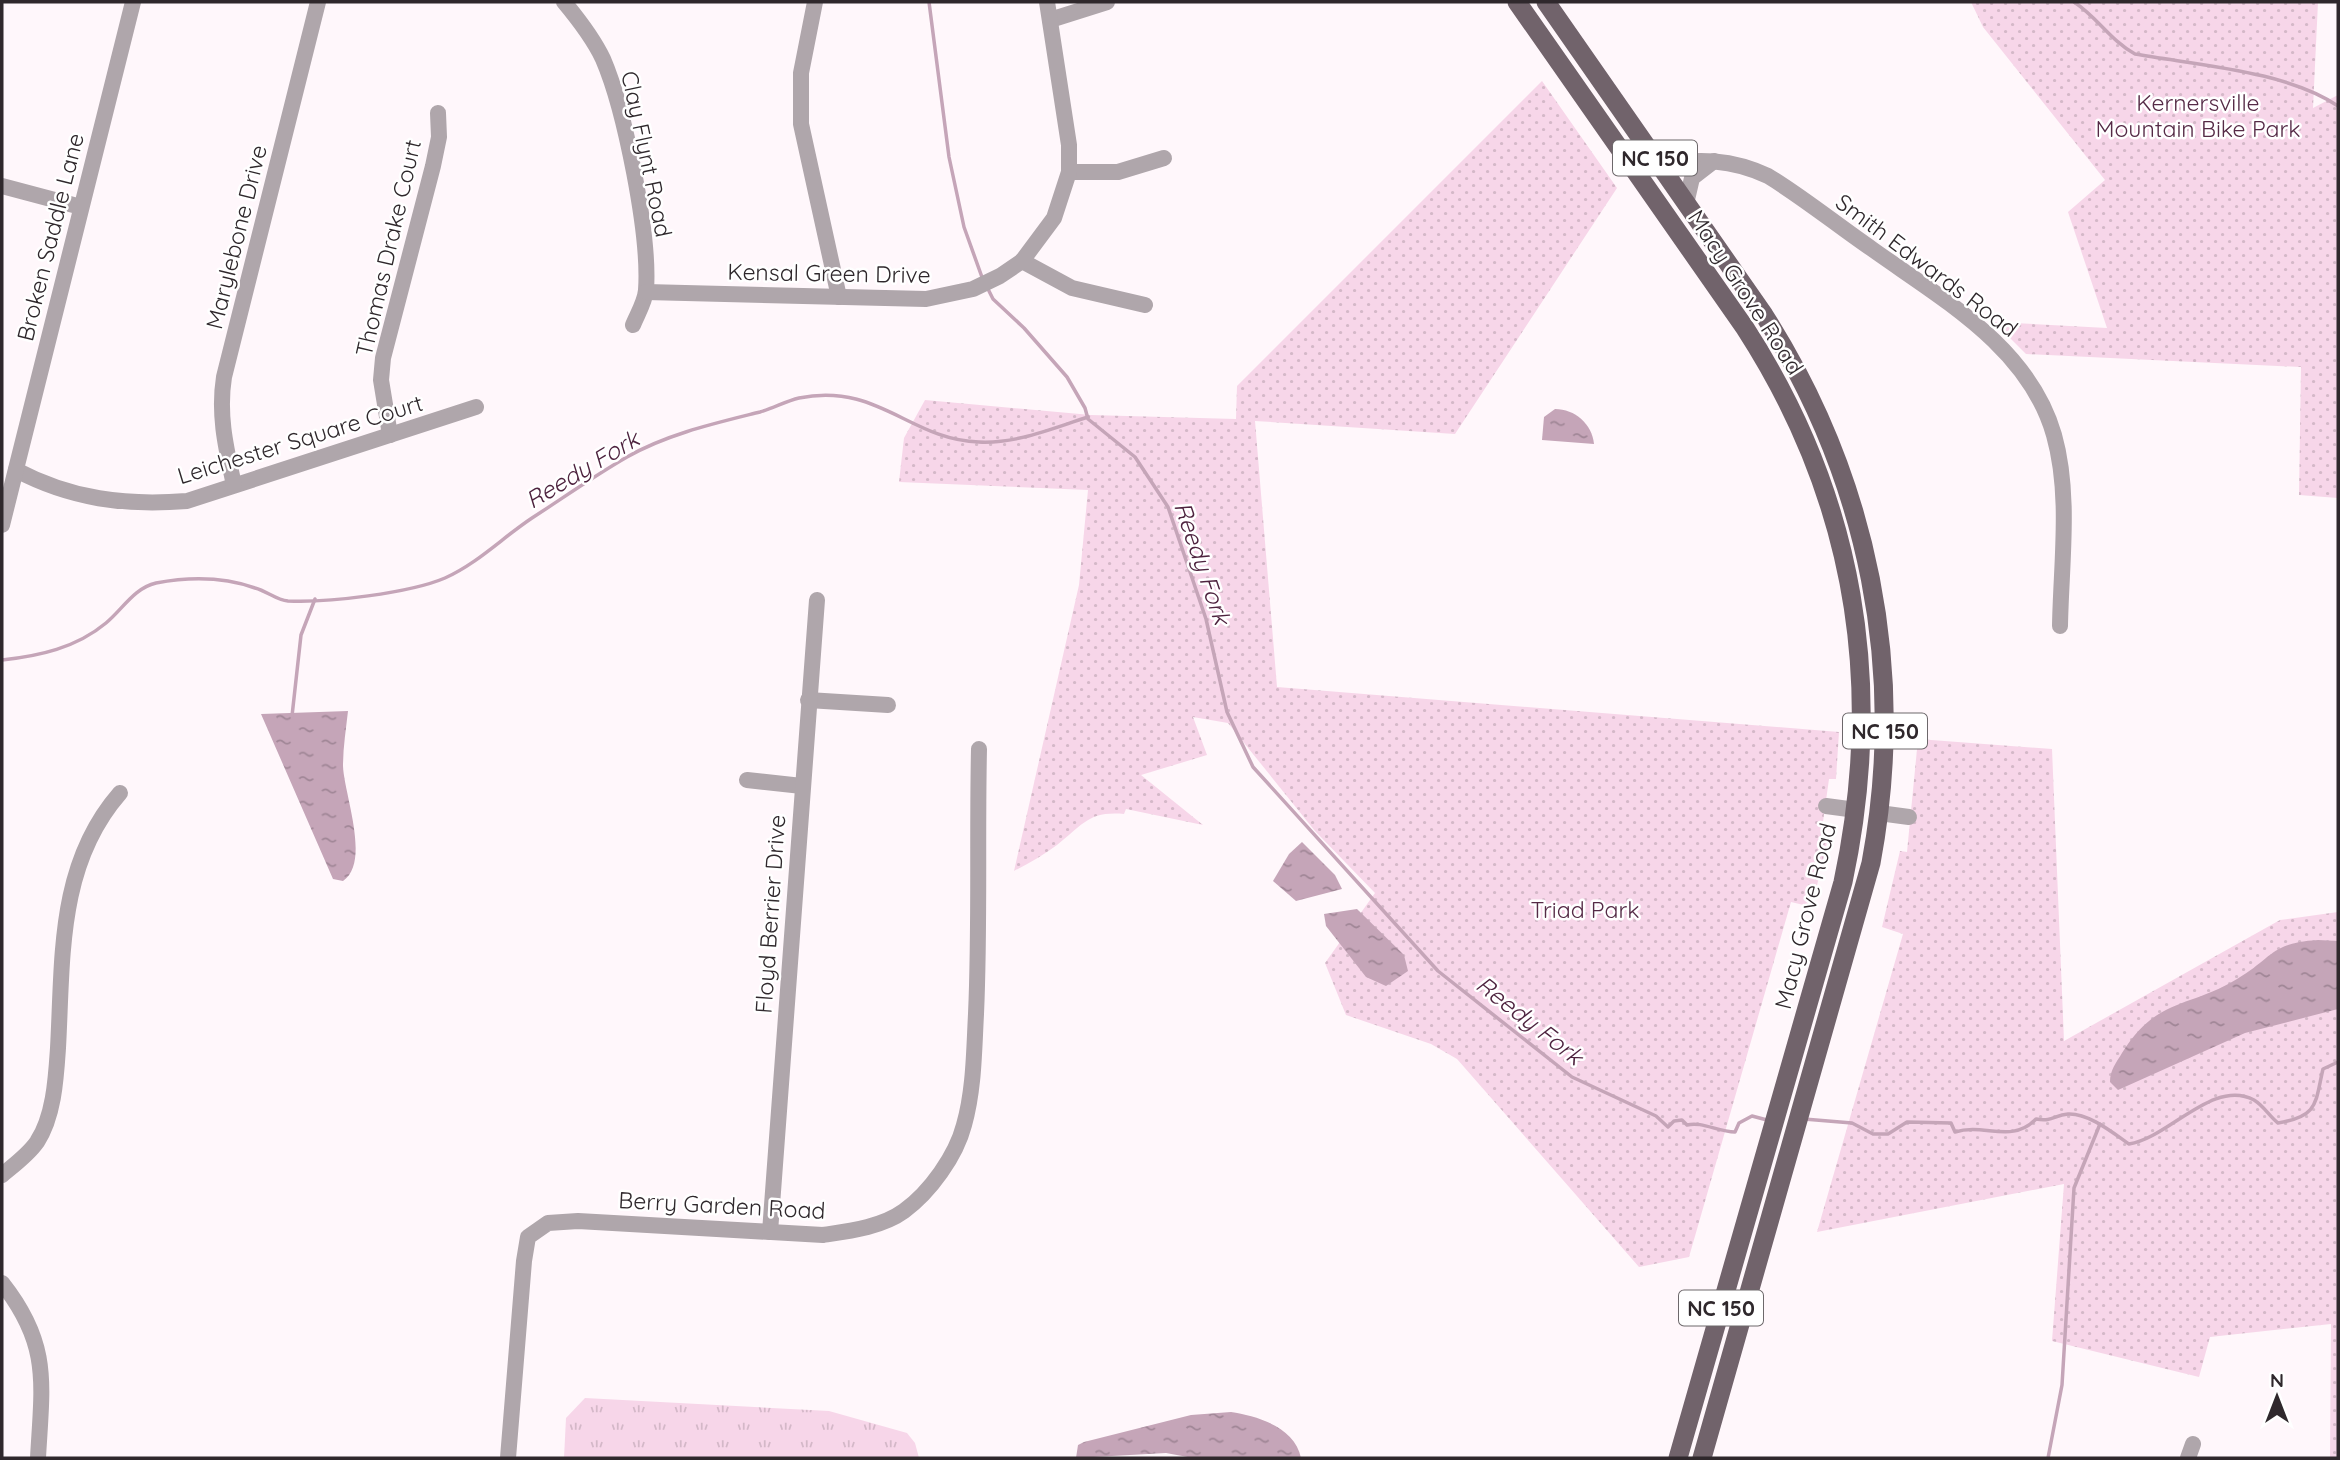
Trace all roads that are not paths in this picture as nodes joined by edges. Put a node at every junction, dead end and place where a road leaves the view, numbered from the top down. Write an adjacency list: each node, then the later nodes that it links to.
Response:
1 (133, 2): 18 (street, Broken Saddle Lane)
2 (318, 2): 28 (street, Marylebone Drive)
3 (564, 2): 20 (street, Clay Flynt Road)
4 (815, 2): 21 (street)
5 (1047, 2): 9 (street, Kensal Green Drive)
6 (1107, 2): 9 (street)
7 (1517, 2): 16 (main road, Macy Grove Road / NC 150)
8 (1546, 2): 13 (main road, Macy Grove Road / NC 150)
9 (1050, 20): 14 (street, Kensal Green Drive)
10 (439, 113): 26 (street, Thomas Drake Court)
11 (1164, 158): 14 (street)
12 (1714, 161): 13 (street, Smith Edwards Road); 17 (street); 31 (street, Smith Edwards Road)
13 (1660, 165): 17 (main road, Macy Grove Road / NC 150)
14 (1069, 172): 19 (street, Kensal Green Drive)
15 (2, 186): 18 (street)
16 (1651, 193): 23 (main road); 32 (main road, Macy Grove Road / NC 150)
17 (1686, 204): 23 (main road, Macy Grove Road / NC 150)
18 (81, 206): 27 (street, Broken Saddle Lane)
19 (1022, 261): 21 (street, Kensal Green Drive); 22 (street)
20 (646, 292): 21 (street, Kensal Green Drive); 24 (street, Clay Flynt Road)
21 (839, 297)
22 (1145, 305)
23 (1764, 315): 41 (main road, Macy Grove Road / NC 150)
24 (632, 325)
25 (476, 407): 26 (street, Leichester Square Court)
26 (390, 435): 28 (street, Leichester Square Court)
27 (16, 470): 28 (street, Leichester Square Court); 29 (street, Broken Saddle Lane)
28 (234, 485)
29 (2, 525)
30 (817, 600): 33 (street, Floyd Berrier Drive)
31 (2060, 626)
32 (1859, 651): 40 (main road, Macy Grove Road / NC 150); 41 (main road)
33 (808, 700): 34 (street); 37 (street, Floyd Berrier Drive)
34 (888, 705)
35 (979, 749): 45 (street, Berry Garden Road)
36 (747, 780): 37 (street)
37 (802, 786): 45 (street, Floyd Berrier Drive)
38 (120, 793): 44 (street)
39 (1826, 806): 40 (street)
40 (1856, 810): 43 (main road); 49 (main road, Macy Grove Road / NC 150)
41 (1879, 813): 42 (street); 43 (main road, Macy Grove Road / NC 150)
42 (1909, 817)
43 (1834, 1000): 50 (main road, Macy Grove Road / NC 150)
44 (2, 1175)
45 (770, 1232): 48 (street, Berry Garden Road)
46 (2, 1283): 47 (street)
47 (38, 1458)
48 (508, 1458)
49 (1678, 1458)
50 (1702, 1458)

